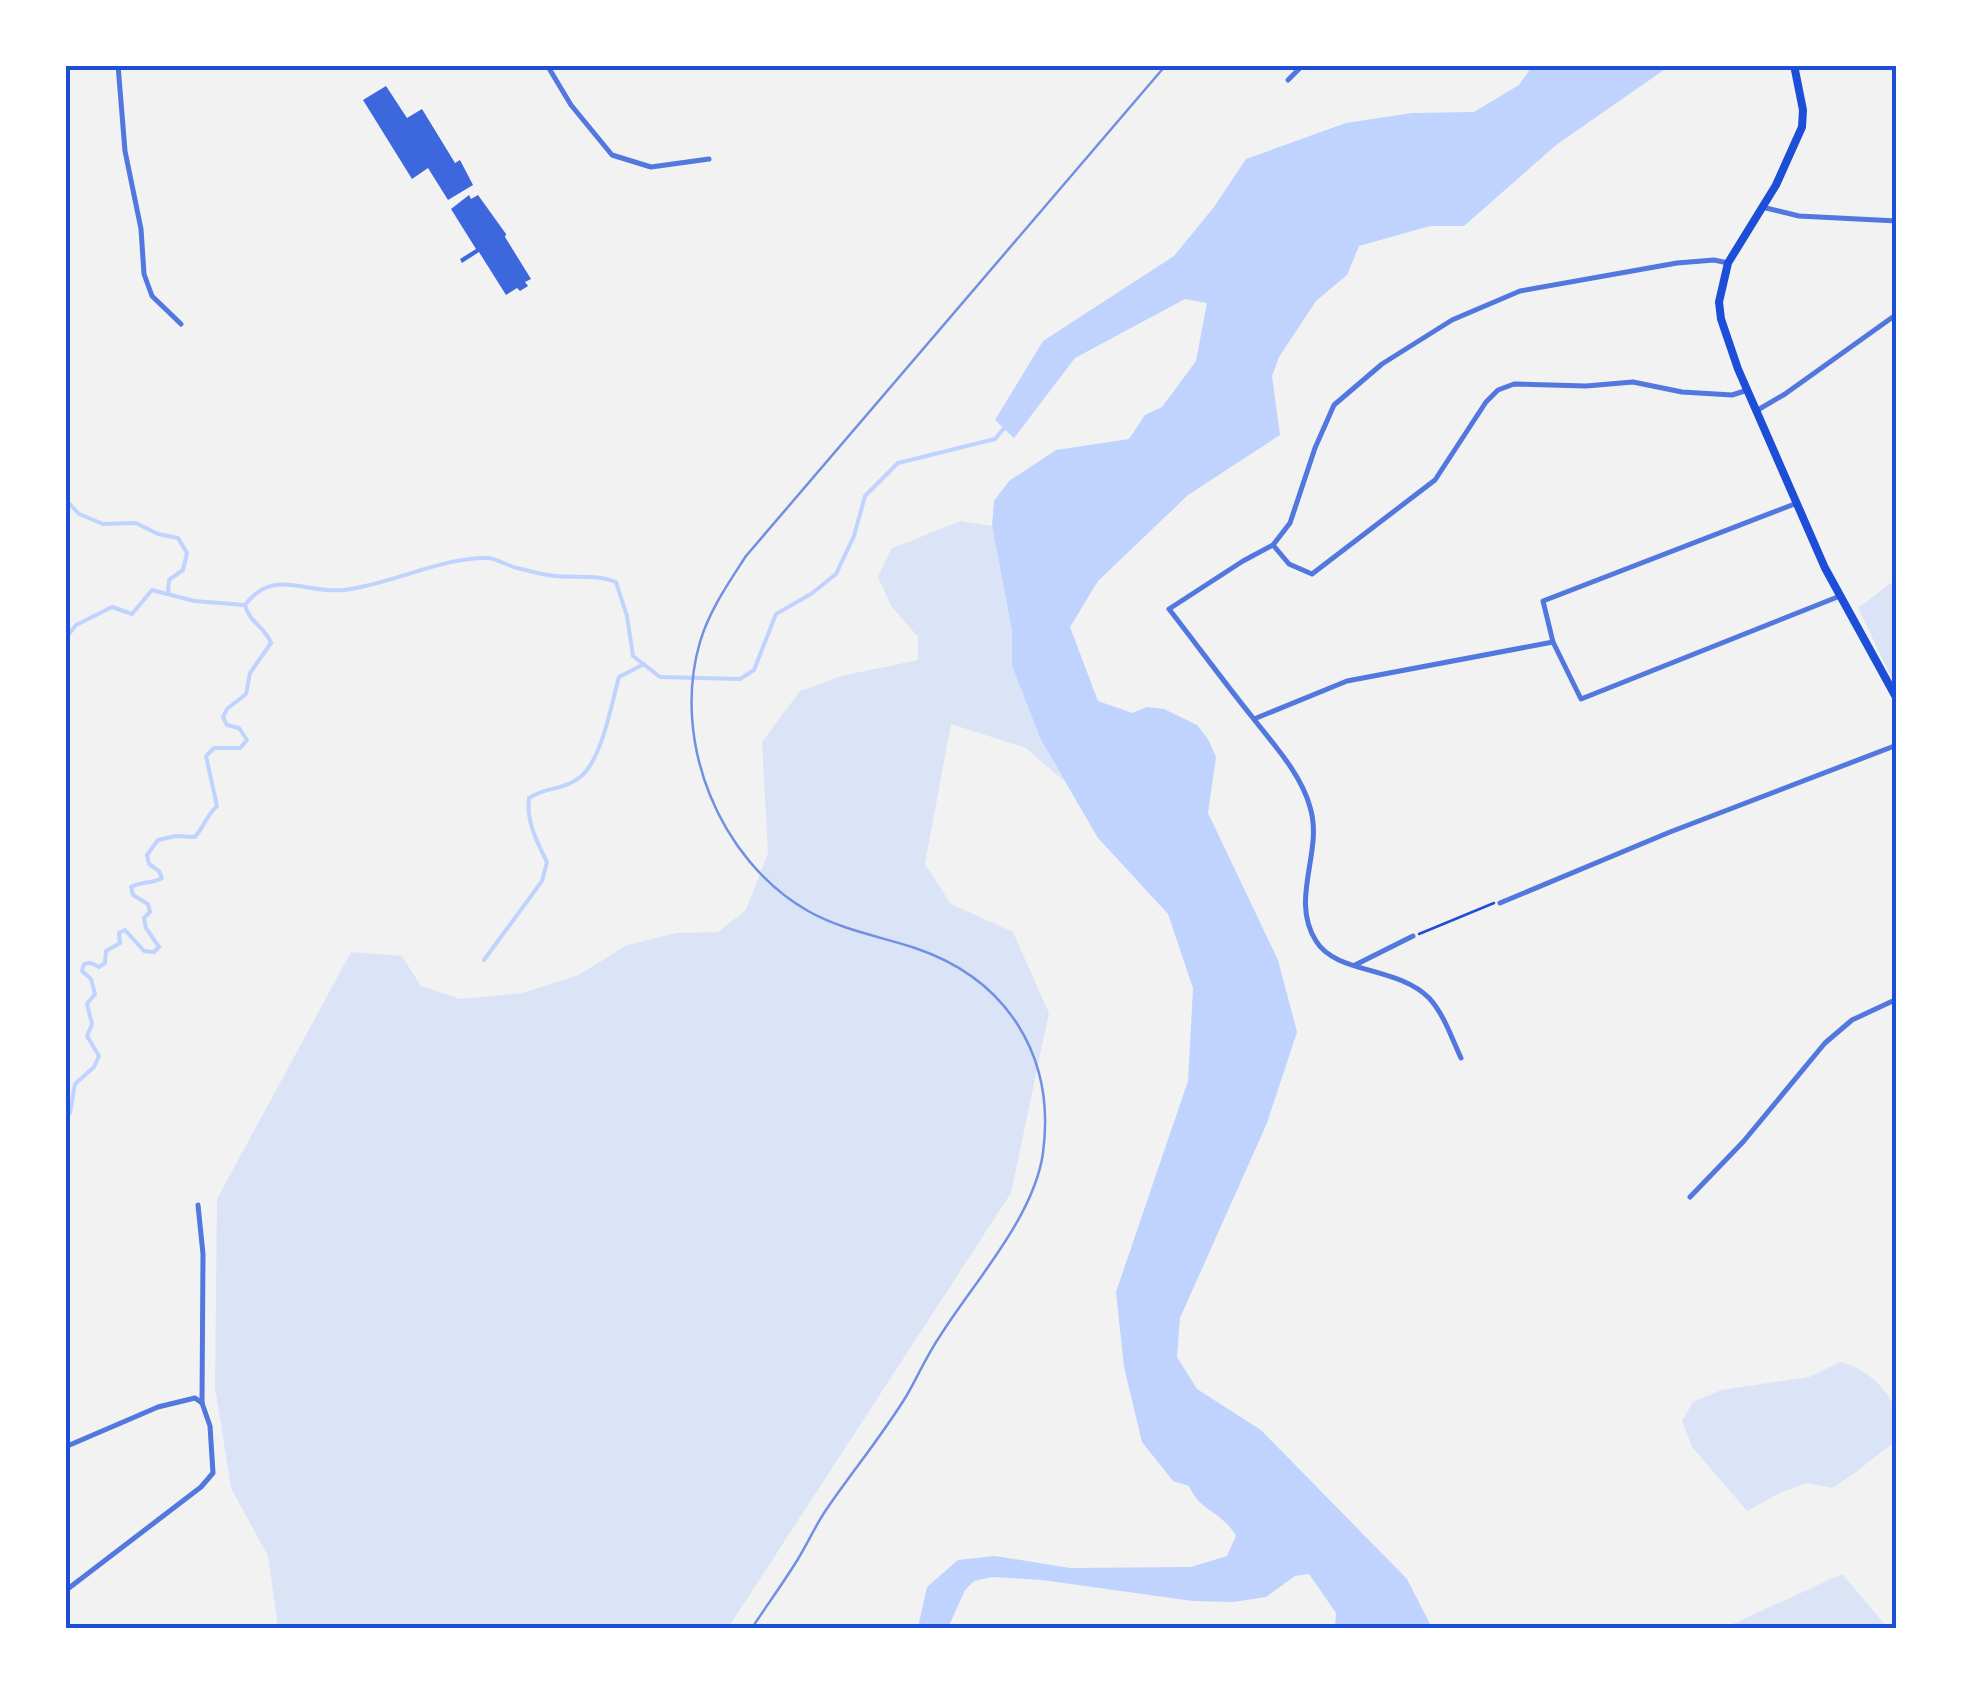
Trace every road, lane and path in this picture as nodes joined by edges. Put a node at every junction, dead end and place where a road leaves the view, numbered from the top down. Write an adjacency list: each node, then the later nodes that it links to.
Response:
1 (118, 65): 11 (street)
2 (547, 65): 6 (street)
3 (1304, 65): 5 (street)
4 (1794, 65): 7 (main road)
5 (1288, 80)
6 (710, 159)
7 (1762, 207): 8 (street); 9 (main road)
8 (1897, 221)
9 (1728, 263): 12 (main road); 15 (street)
10 (1897, 314): 13 (street)
11 (181, 324)
12 (1748, 390): 13 (main road); 15 (street)
13 (1756, 410): 14 (main road)
14 (1797, 504): 16 (main road); 17 (street)
15 (1274, 546): 19 (street)
16 (1840, 596): 17 (street); 18 (main road)
17 (1553, 642): 19 (street)
18 (1897, 699)
19 (1254, 719): 23 (street)
20 (1897, 745): 21 (street)
21 (1500, 903): 22 (path)
22 (1413, 936): 23 (street)
23 (1356, 965): 25 (street)
24 (1897, 999): 26 (street)
25 (1461, 1058)
26 (1690, 1197)
27 (198, 1205): 28 (street)
28 (202, 1403): 29 (street); 30 (street)
29 (65, 1446)
30 (65, 1591)

